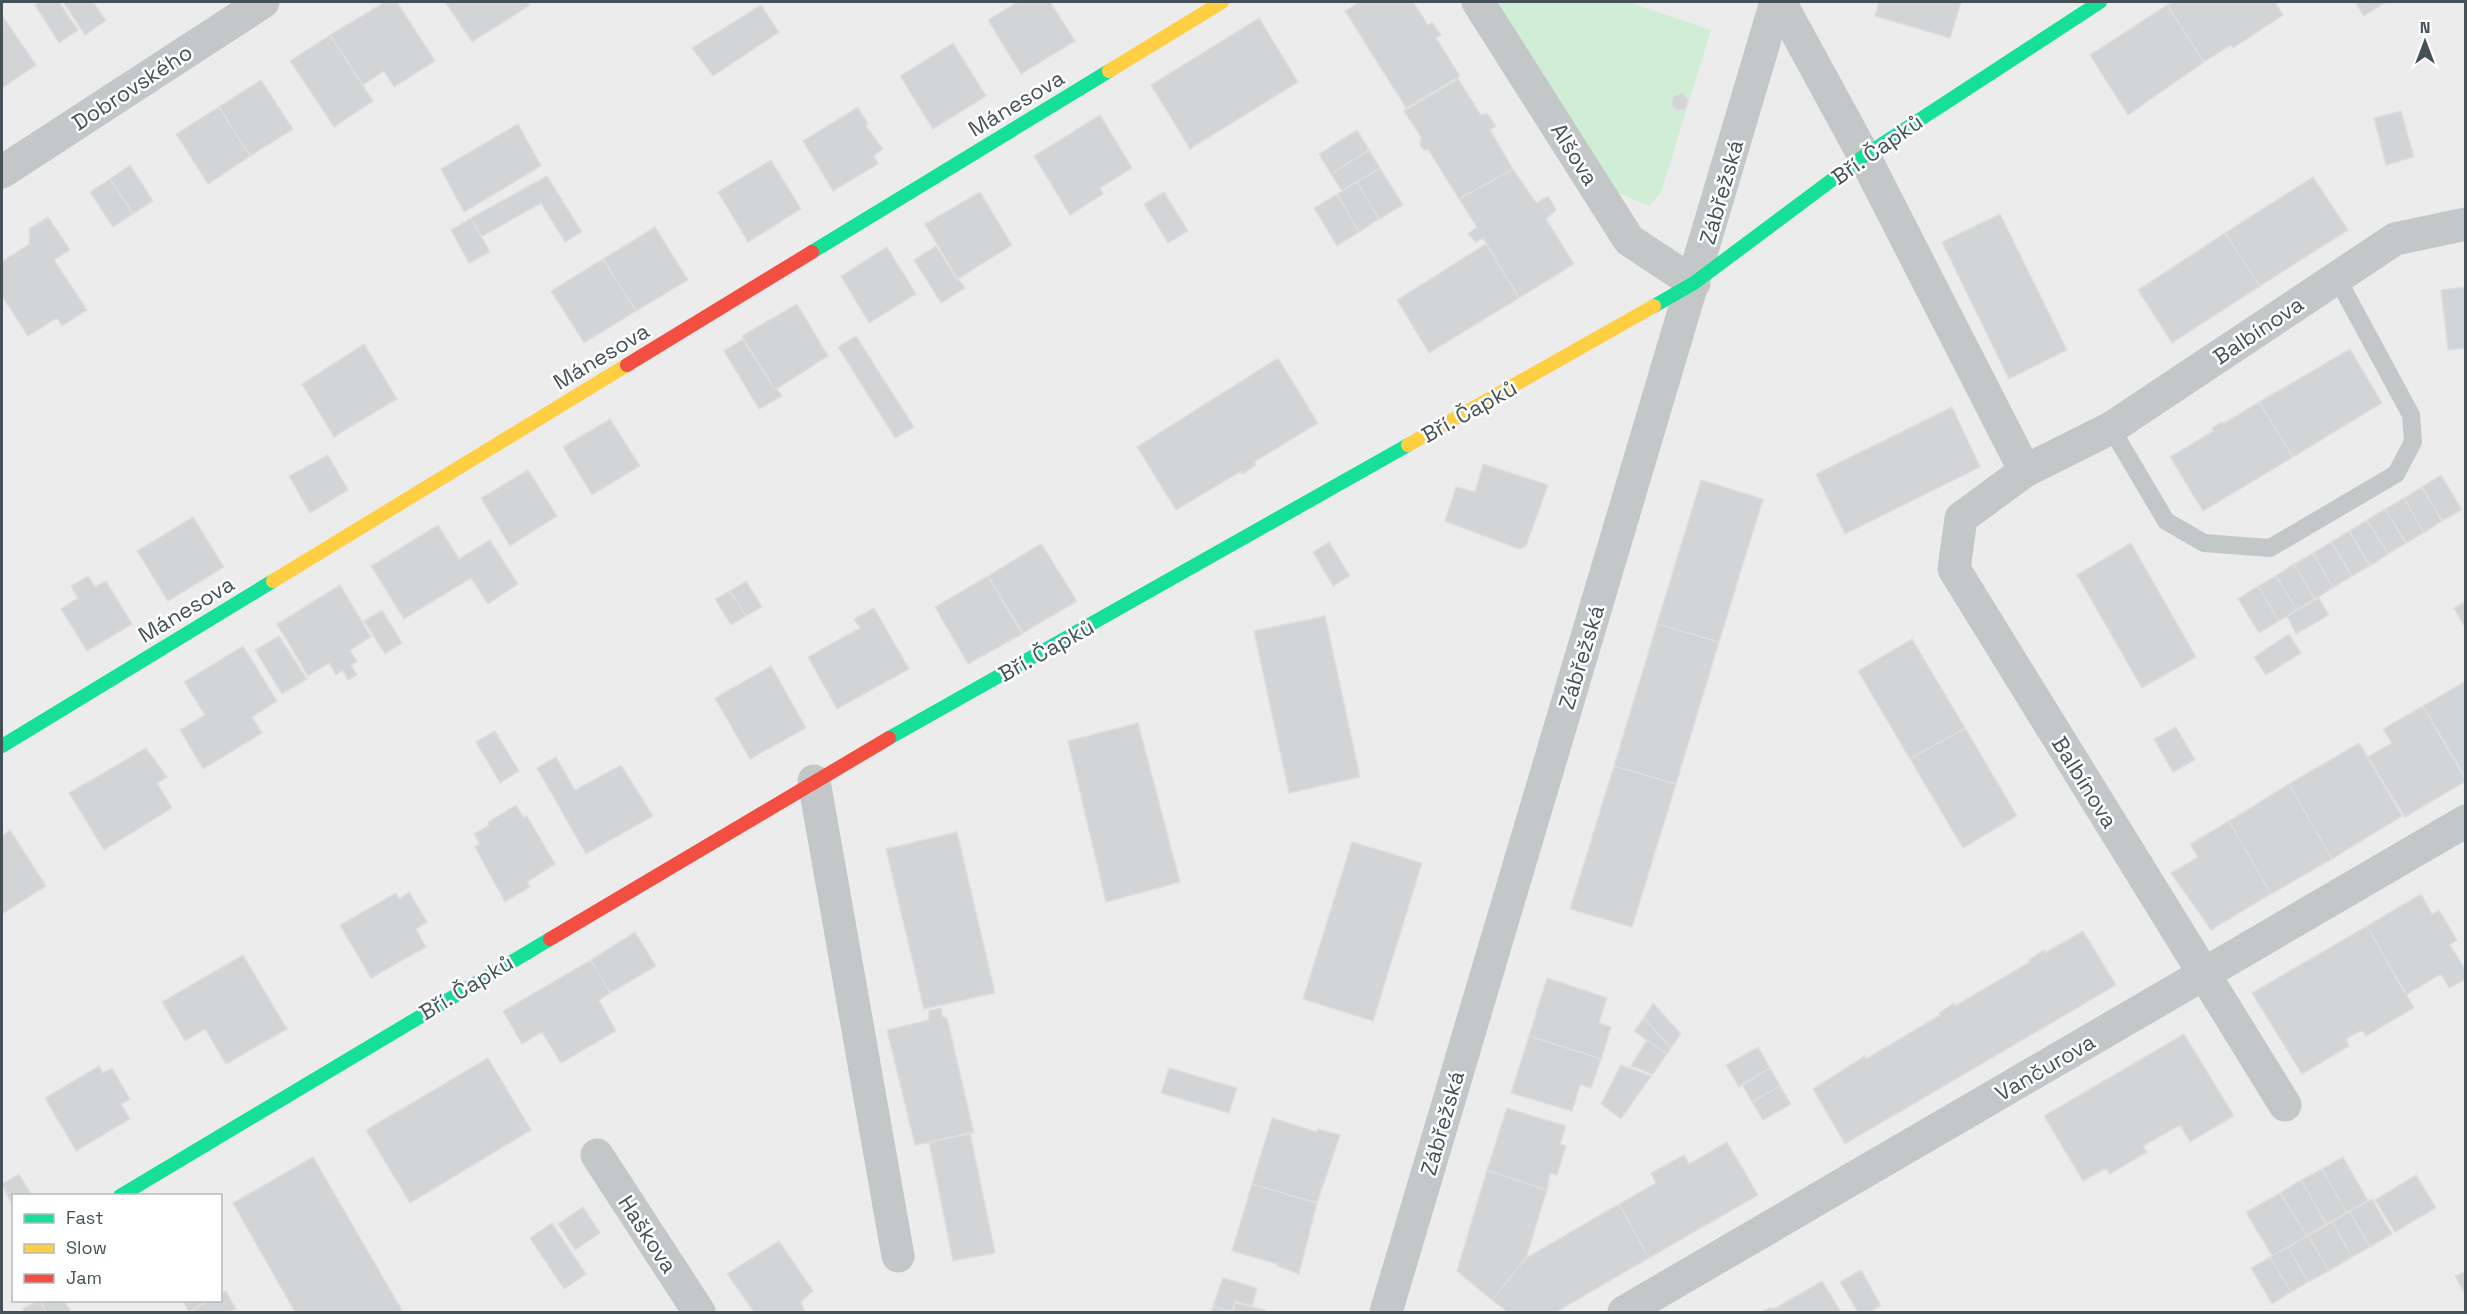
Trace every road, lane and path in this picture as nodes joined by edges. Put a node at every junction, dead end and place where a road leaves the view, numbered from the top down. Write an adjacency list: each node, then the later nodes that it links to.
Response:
1 (263, 2): 7 (street, Dobrovského)
2 (1222, 2): 13 (street, Mánesova)
3 (1478, 2): 10 (street, Alšova)
4 (1778, 2): 6 (street); 10 (street, Zábřežská)
5 (2100, 2): 6 (street, Bří. Čapků)
6 (1864, 156): 10 (street, Bří. Čapků); 12 (street)
7 (2, 172)
8 (2466, 224): 9 (street, Balbínova)
9 (2337, 278): 11 (street, Balbínova); 11 (lane)
10 (1695, 283): 14 (street, Bří. Čapků); 22 (street, Zábřežská)
11 (2110, 428): 12 (street, Balbínova)
12 (2025, 471): 16 (street, Balbínova)
13 (2, 746)
14 (814, 781): 19 (street, Bří. Čapků); 20 (street)
15 (2466, 821): 16 (street, Vančurova)
16 (2204, 975): 17 (street, Balbínova); 23 (street, Vančurova)
17 (2285, 1105)
18 (597, 1155): 21 (street, Haškova)
19 (123, 1194)
20 (898, 1256)
21 (699, 1312)
22 (1386, 1312)
23 (1624, 1312)

